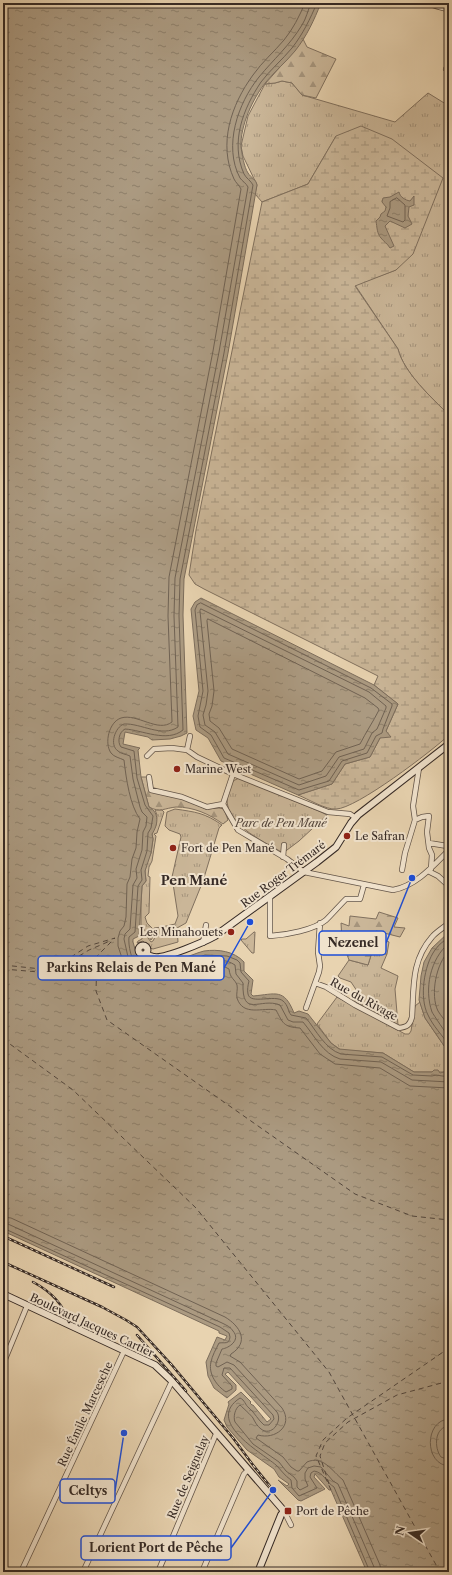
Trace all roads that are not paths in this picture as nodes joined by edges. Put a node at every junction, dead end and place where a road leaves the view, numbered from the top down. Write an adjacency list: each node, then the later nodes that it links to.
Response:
1 (429, 3): 2 (street)
2 (449, 10)
3 (190, 736): 5 (street)
4 (449, 744): 7 (street, Rue Roger Trémaré)
5 (187, 750): 6 (street); 8 (street)
6 (147, 756)
7 (419, 768): 11 (street, Rue Roger Trémaré); 12 (street)
8 (233, 774): 10 (street); 11 (street)
9 (149, 777): 10 (street)
10 (223, 804): 16 (street)
11 (356, 818): 19 (street, Rue Roger Trémaré)
12 (415, 820): 13 (street); 17 (street)
13 (430, 843): 15 (street); 18 (street)
14 (284, 845): 16 (street)
15 (449, 849): 18 (street)
16 (283, 857): 19 (street)
17 (402, 870)
18 (430, 870): 20 (street); 21 (street)
19 (304, 872): 20 (street); 22 (street, Rue Roger Trémaré)
20 (364, 885): 24 (street)
21 (449, 886)
22 (270, 896): 24 (street); 26 (street, Rue Roger Trémaré)
23 (449, 923): 28 (street, Rue du Rivage)
24 (320, 924): 28 (street)
25 (206, 925): 26 (street)
26 (203, 943): 27 (street, Rue Roger Trémaré)
27 (146, 953)
28 (315, 983): 29 (street)
29 (306, 1008)
30 (3, 1294): 31 (street, Boulevard Jacques Cartier)
31 (27, 1306): 32 (street, Boulevard Jacques Cartier); 33 (street)
32 (124, 1351): 34 (street, Boulevard Jacques Cartier); 39 (street, Rue Émile Marcesche)
33 (3, 1364)
34 (172, 1381): 35 (street, Boulevard Jacques Cartier); 40 (street)
35 (216, 1434): 36 (street, Boulevard Jacques Cartier); 41 (street, Rue de Seignelay)
36 (248, 1470): 37 (street, Boulevard Jacques Cartier); 42 (street)
37 (284, 1512): 38 (street); 43 (street)
38 (291, 1525)
39 (21, 1572)
40 (83, 1572)
41 (158, 1572)
42 (202, 1572)
43 (258, 1572)

